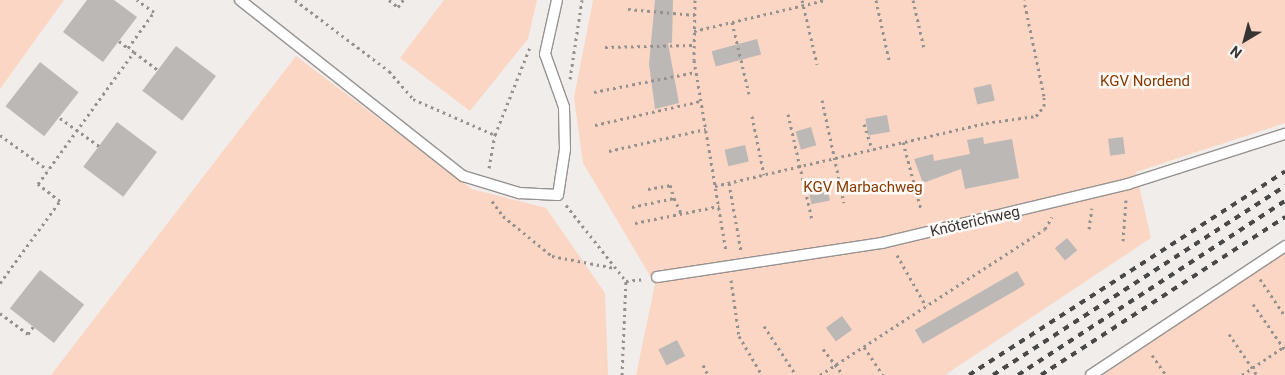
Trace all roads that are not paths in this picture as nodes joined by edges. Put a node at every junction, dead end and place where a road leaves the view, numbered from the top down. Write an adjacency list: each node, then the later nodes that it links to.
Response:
1 (240, 0): 2 (lane)
2 (557, 0)
3 (1285, 134): 5 (lane, Knöterichweg)
4 (1285, 246): 6 (lane)
5 (657, 278)
6 (1092, 375)

